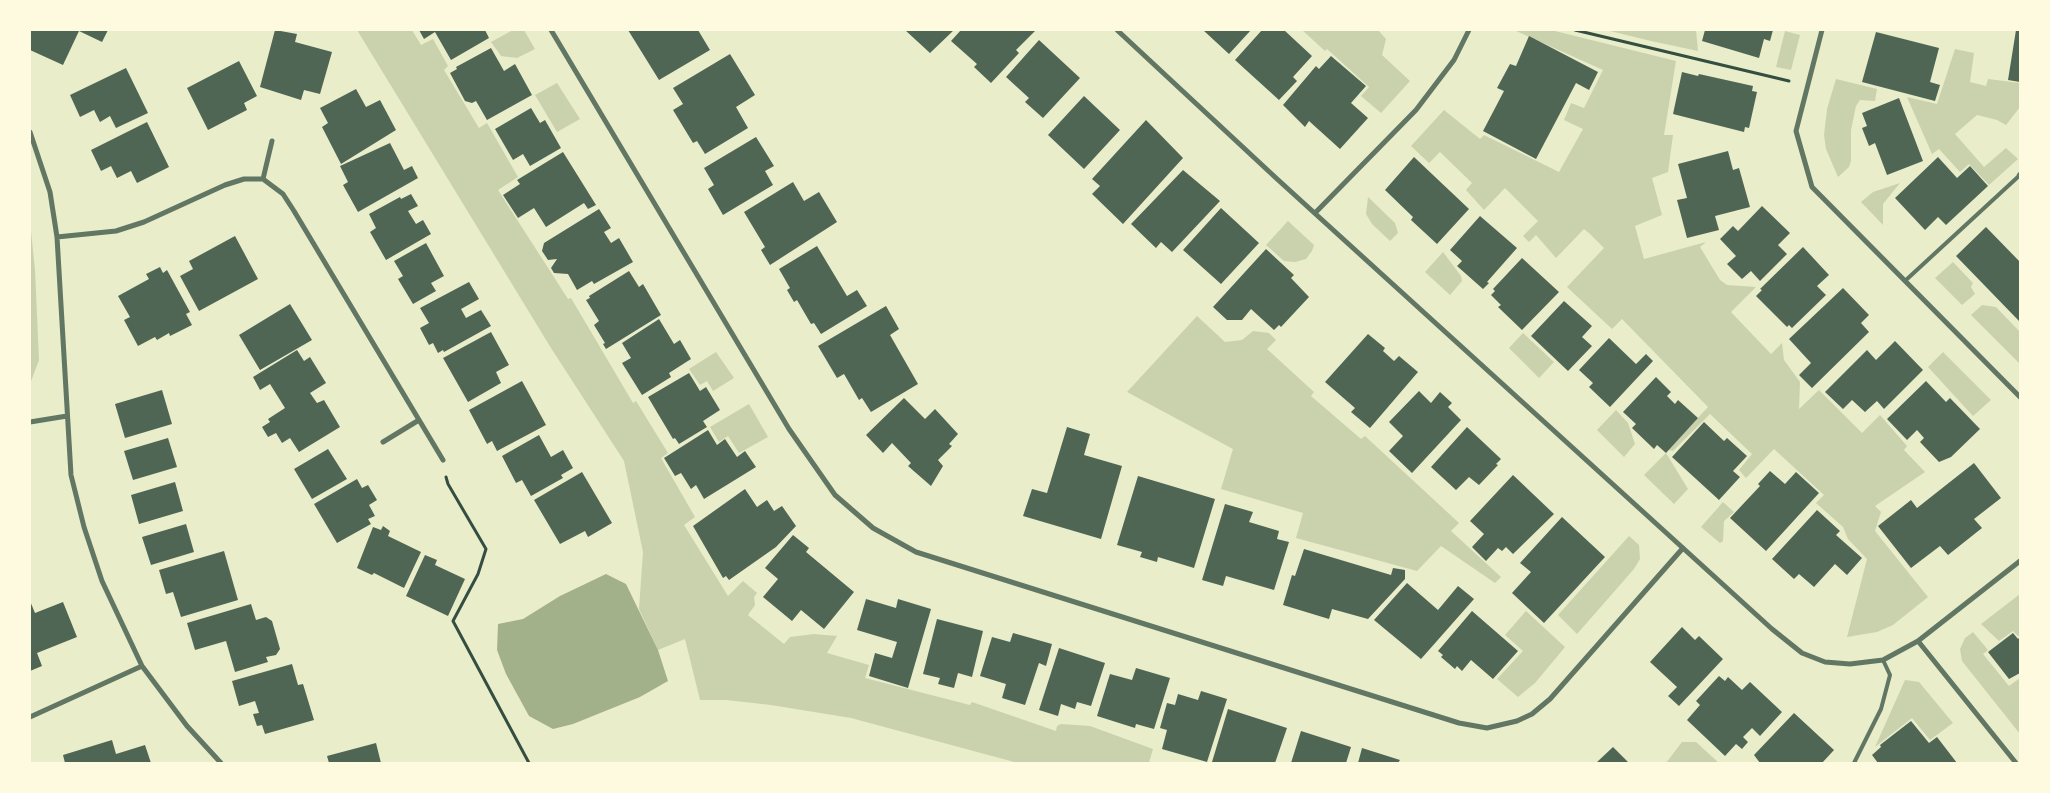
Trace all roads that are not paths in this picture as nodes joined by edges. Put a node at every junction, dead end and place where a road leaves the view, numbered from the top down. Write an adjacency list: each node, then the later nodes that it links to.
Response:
1 (551, 30): 18 (street)
2 (1117, 30): 9 (street)
3 (1469, 30): 9 (street)
4 (1822, 30): 11 (street)
5 (30, 132): 10 (street)
6 (272, 141): 8 (street)
7 (2020, 175): 11 (lane)
8 (263, 179): 10 (street); 14 (street)
9 (1315, 213): 18 (street)
10 (57, 237): 13 (street)
11 (1906, 280): 12 (street)
12 (2020, 397)
13 (67, 416): 15 (street); 22 (street)
14 (419, 420): 16 (street); 17 (street)
15 (30, 422)
16 (383, 442)
17 (443, 460)
18 (1683, 548): 21 (street)
19 (2020, 561): 20 (street)
20 (1918, 641): 21 (street); 26 (street)
21 (1883, 660): 25 (lane)
22 (142, 666): 23 (street); 24 (street)
23 (30, 717)
24 (221, 763)
25 (1854, 763)
26 (2016, 763)

